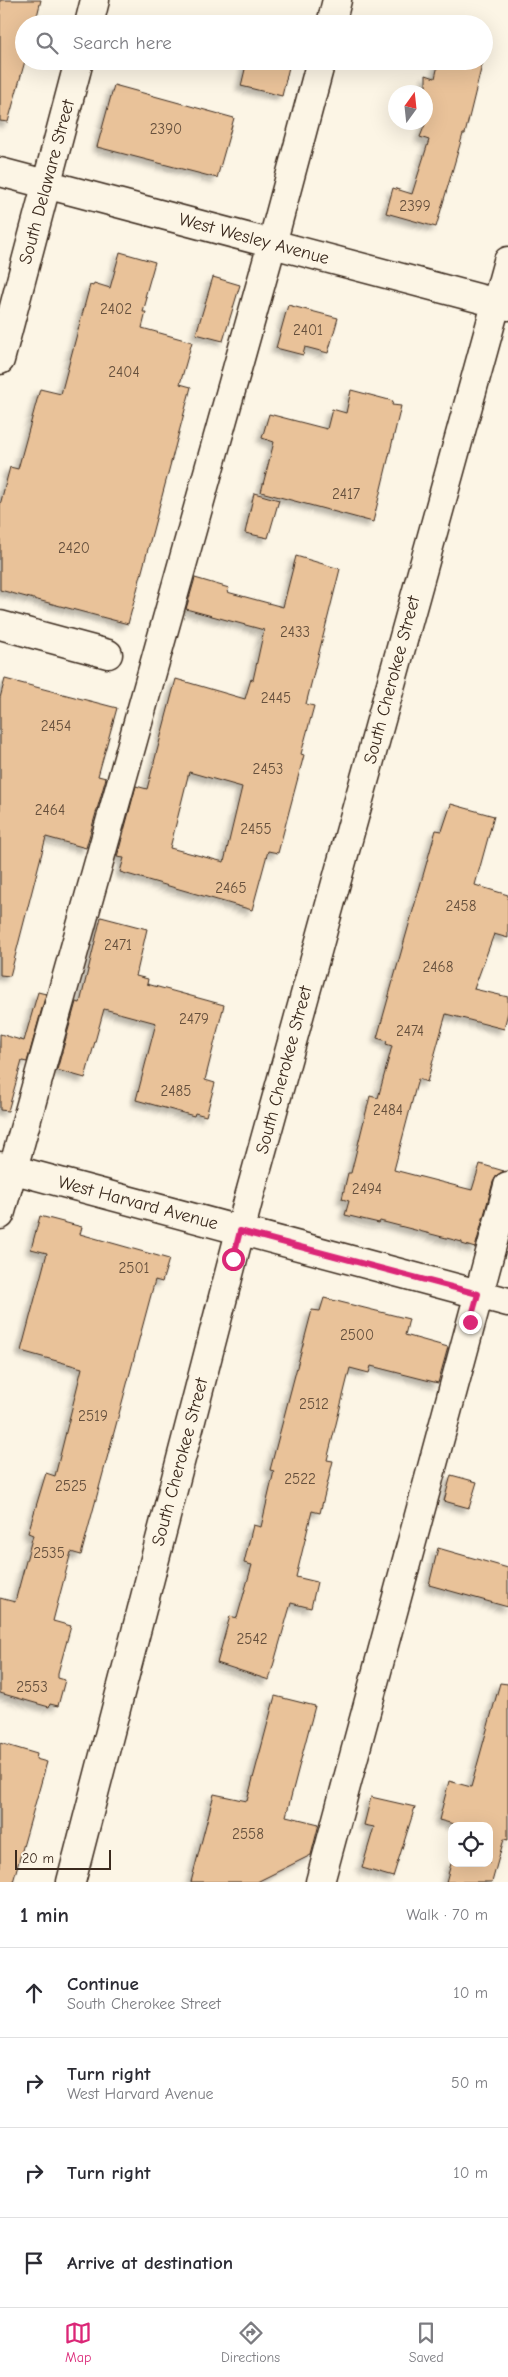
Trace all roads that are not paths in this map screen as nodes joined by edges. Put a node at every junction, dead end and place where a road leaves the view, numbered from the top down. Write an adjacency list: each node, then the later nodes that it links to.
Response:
1 (95, 0): 3 (street)
2 (337, 0): 4 (street)
3 (91, 15)
4 (333, 15)
5 (77, 70): 8 (street, South Delaware Street)
6 (319, 70): 9 (street)
7 (0, 172): 8 (street, West Wesley Avenue)
8 (46, 184): 9 (street, West Wesley Avenue); 12 (street, South Delaware Street)
9 (272, 244): 11 (street, West Wesley Avenue); 15 (street)
10 (508, 261): 11 (street, South Cherokee Street)
11 (502, 305): 18 (street, South Cherokee Street)
12 (0, 360)
13 (0, 625): 14 (street)
14 (108, 654)
15 (6, 1168): 17 (street); 18 (street, West Harvard Avenue)
16 (508, 1186): 19 (street)
17 (0, 1216)
18 (240, 1231): 19 (street, West Harvard Avenue); 21 (street, South Cherokee Street)
19 (478, 1294): 20 (street, West Harvard Avenue); 22 (street)
20 (508, 1302)
21 (71, 1882)
22 (320, 1882)

